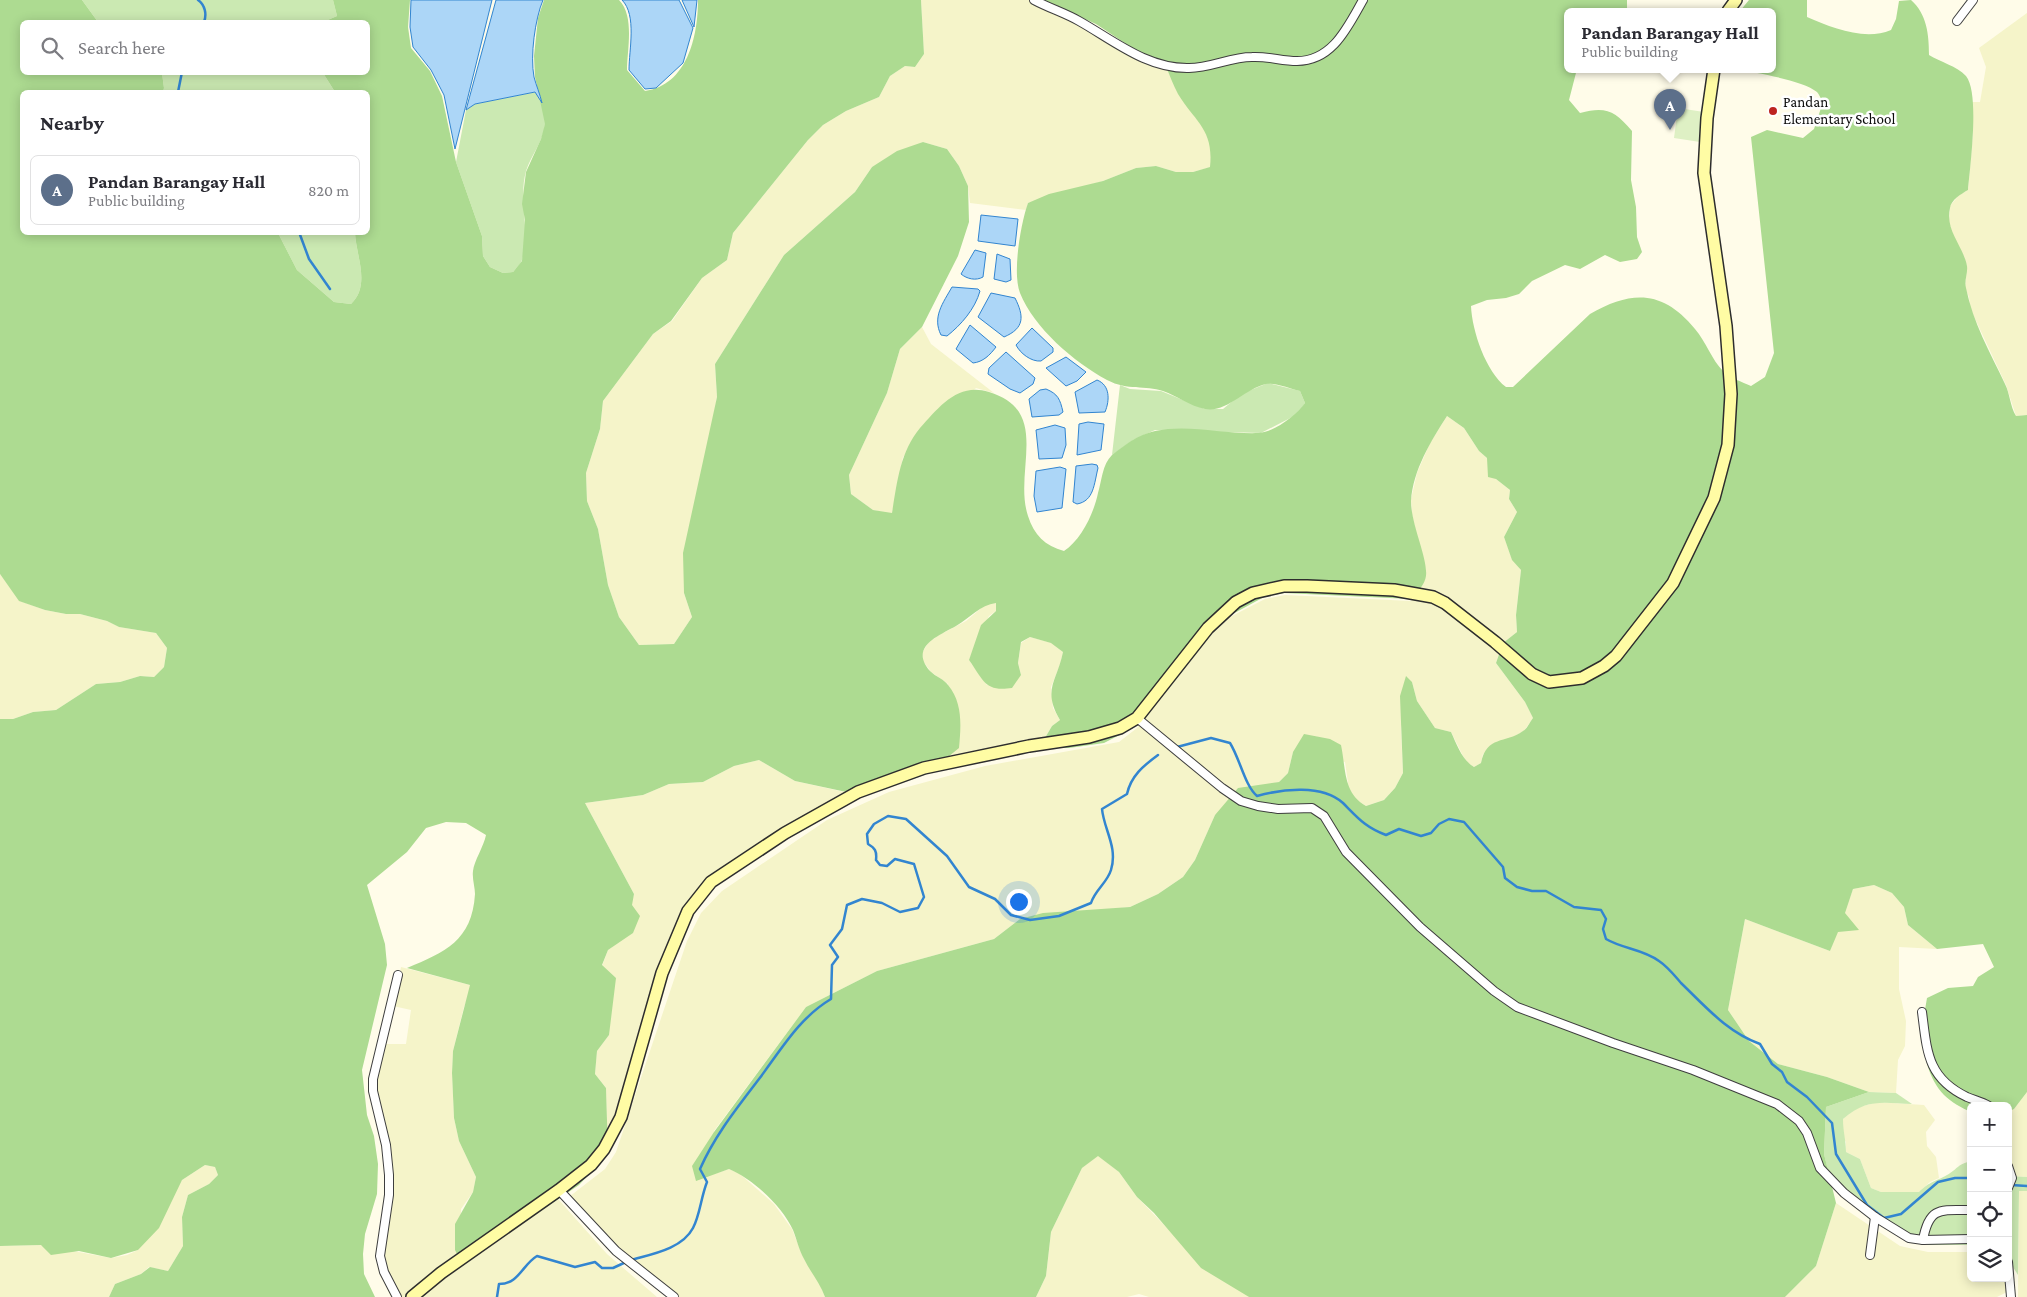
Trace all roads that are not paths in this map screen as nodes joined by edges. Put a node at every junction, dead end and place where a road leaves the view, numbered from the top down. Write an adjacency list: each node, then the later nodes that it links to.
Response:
1 (1034, 0): 2 (street)
2 (1363, 0)
3 (1973, 0): 4 (street)
4 (1957, 22)
5 (1713, 73): 6 (street)
6 (1137, 718): 10 (street); 12 (street)
7 (398, 975): 17 (street)
8 (1922, 1012): 9 (street)
9 (1980, 1102)
10 (559, 1190): 18 (street); 19 (street)
11 (1967, 1210): 14 (street)
12 (1875, 1217): 14 (street); 15 (street)
13 (1967, 1239): 14 (street)
14 (1923, 1240)
15 (1870, 1255)
16 (2010, 1282): 20 (street)
17 (398, 1297)
18 (412, 1297)
19 (674, 1297)
20 (2011, 1297)

